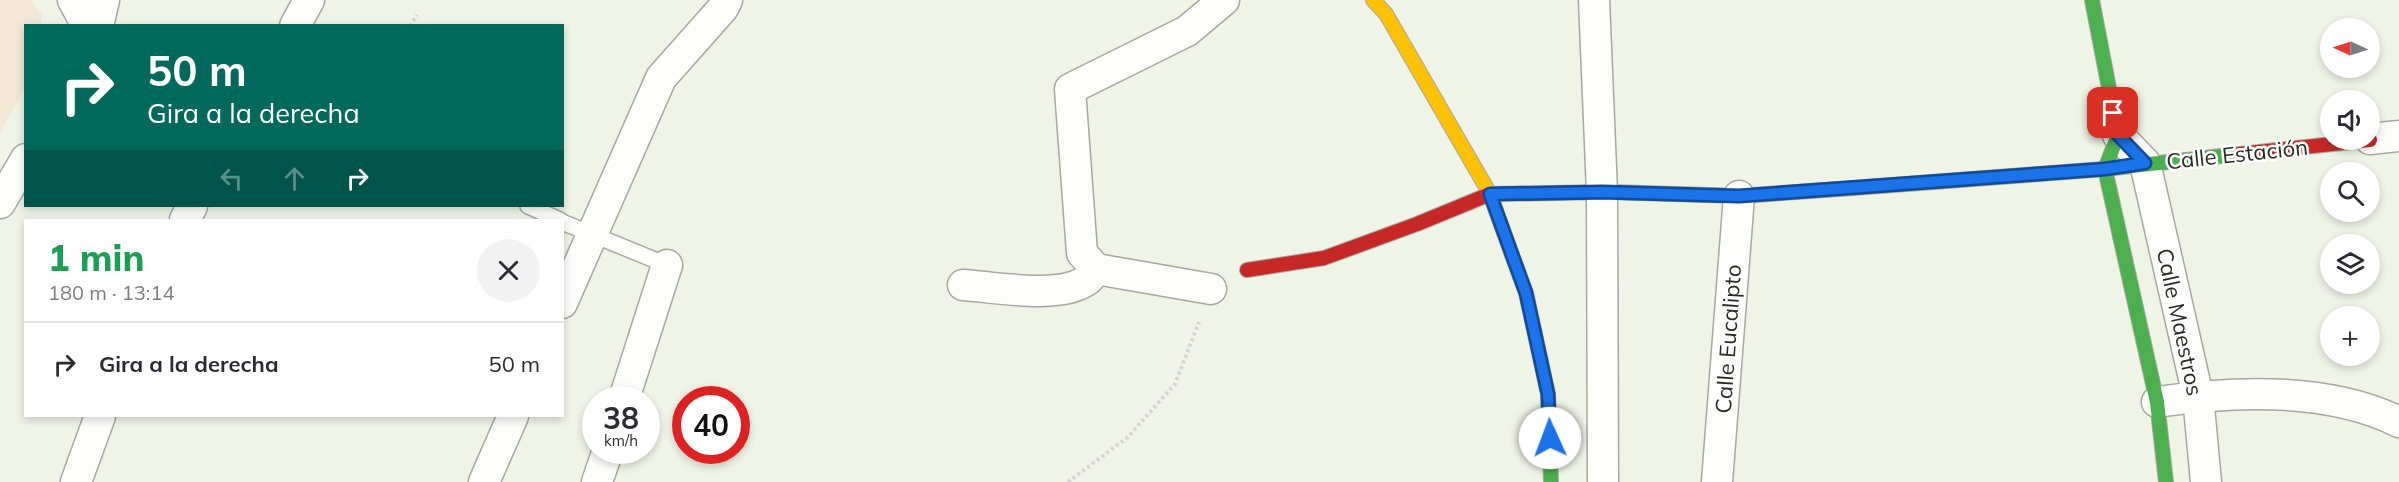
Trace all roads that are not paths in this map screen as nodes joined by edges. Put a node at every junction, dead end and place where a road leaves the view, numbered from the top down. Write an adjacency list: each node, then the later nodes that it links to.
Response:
1 (72, 0): 9 (street)
2 (104, 0): 10 (street)
3 (309, 0): 11 (street)
4 (727, 0): 26 (street)
5 (1224, 0): 28 (street)
6 (1373, 0): 20 (street)
7 (1594, 0): 19 (street)
8 (2092, 0): 12 (street)
9 (86, 24)
10 (98, 24)
11 (295, 24)
12 (2118, 135): 17 (street); 18 (street)
13 (2399, 136): 14 (street, Calle Estación)
14 (2380, 139)
15 (2320, 145): 17 (street, Calle Estación)
16 (24, 162): 22 (street)
17 (2145, 163): 18 (street, Calle Estación); 34 (street, Calle Maestros)
18 (2105, 169): 21 (street, Calle Estación); 35 (street, Calle Maestros)
19 (1602, 192): 20 (street, Calle Estación); 21 (street, Calle Estación); 44 (street)
20 (1490, 194): 29 (street); 43 (street)
21 (1739, 196): 45 (street, Calle Eucalipto)
22 (0, 203)
23 (530, 207): 24 (lane)
24 (557, 219)
25 (564, 222): 26 (lane)
26 (592, 236): 27 (lane); 32 (street)
27 (667, 265): 33 (street)
28 (1095, 269): 30 (street); 31 (street)
29 (1247, 270)
30 (963, 285)
31 (1211, 289)
32 (564, 299)
33 (628, 386)
34 (2198, 396): 35 (street); 38 (street); 47 (street, Calle Maestros)
35 (2157, 402): 46 (street, Calle Maestros)
36 (100, 417): 40 (street)
37 (513, 417): 41 (street)
38 (2399, 422)
39 (603, 464): 42 (street)
40 (76, 482)
41 (484, 482)
42 (597, 482)
43 (1551, 482)
44 (1603, 482)
45 (1717, 482)
46 (2166, 482)
47 (2205, 482)

